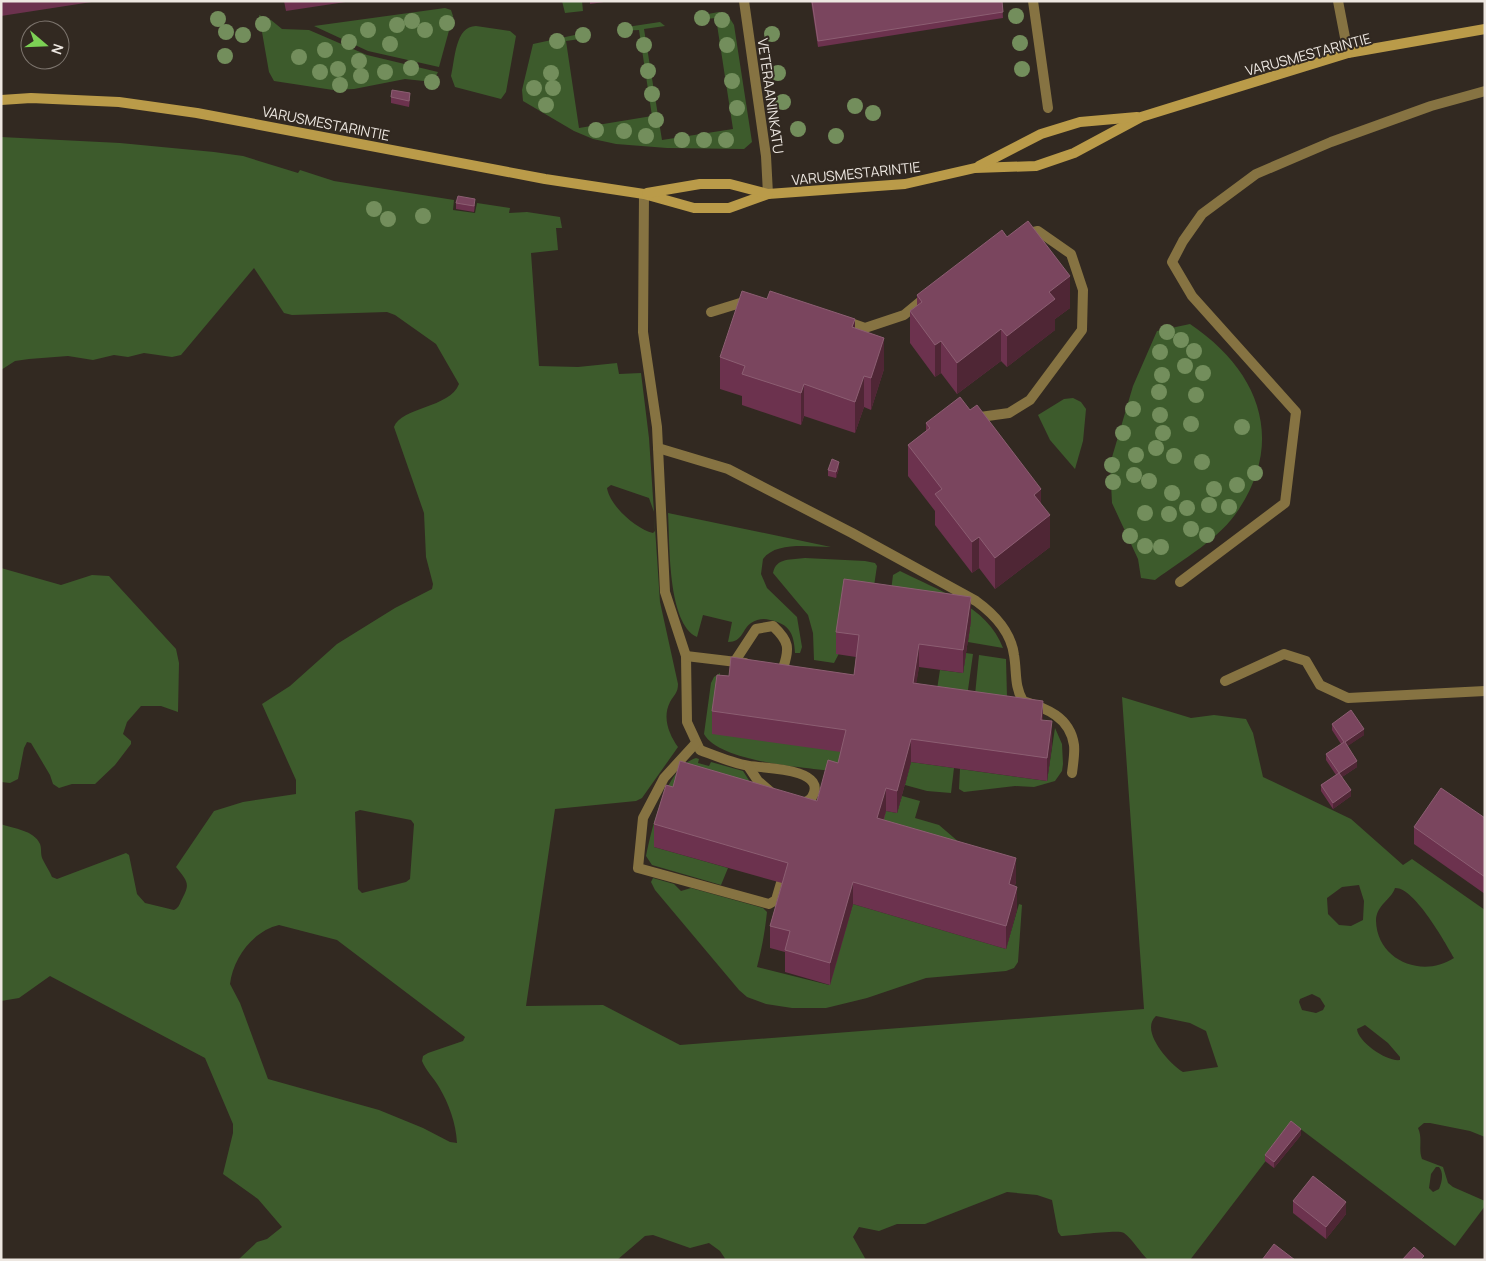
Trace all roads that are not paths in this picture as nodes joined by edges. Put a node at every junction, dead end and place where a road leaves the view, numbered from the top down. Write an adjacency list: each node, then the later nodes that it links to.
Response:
1 (744, 1): 12 (street, VETERAANINKATU)
2 (1033, 1): 8 (street)
3 (1338, 1): 5 (street)
4 (1485, 29): 5 (street, VARUSMESTARINTIE)
5 (1348, 54): 9 (street, VARUSMESTARINTIE)
6 (1485, 91): 20 (street)
7 (1, 100): 11 (street, VARUSMESTARINTIE)
8 (1048, 108)
9 (1141, 117): 10 (street, VARUSMESTARINTIE); 10 (street, VARUSMESTARINTIE)
10 (975, 168): 12 (street, VARUSMESTARINTIE)
11 (644, 194): 12 (street, VARUSMESTARINTIE); 12 (street, VARUSMESTARINTIE); 19 (street)
12 (768, 194)
13 (1014, 236): 18 (street)
14 (932, 292): 17 (street)
15 (765, 300): 16 (street)
16 (711, 312)
17 (827, 315)
18 (961, 418)
19 (658, 448): 21 (street); 29 (street)
20 (1180, 582)
21 (686, 656): 22 (street); 27 (street)
22 (735, 661): 23 (street); 24 (street)
23 (757, 664)
24 (782, 668)
25 (1225, 681): 26 (street)
26 (1485, 691)
27 (696, 743): 28 (street); 30 (street)
28 (748, 766): 28 (street)
29 (1072, 773)
30 (781, 883)

